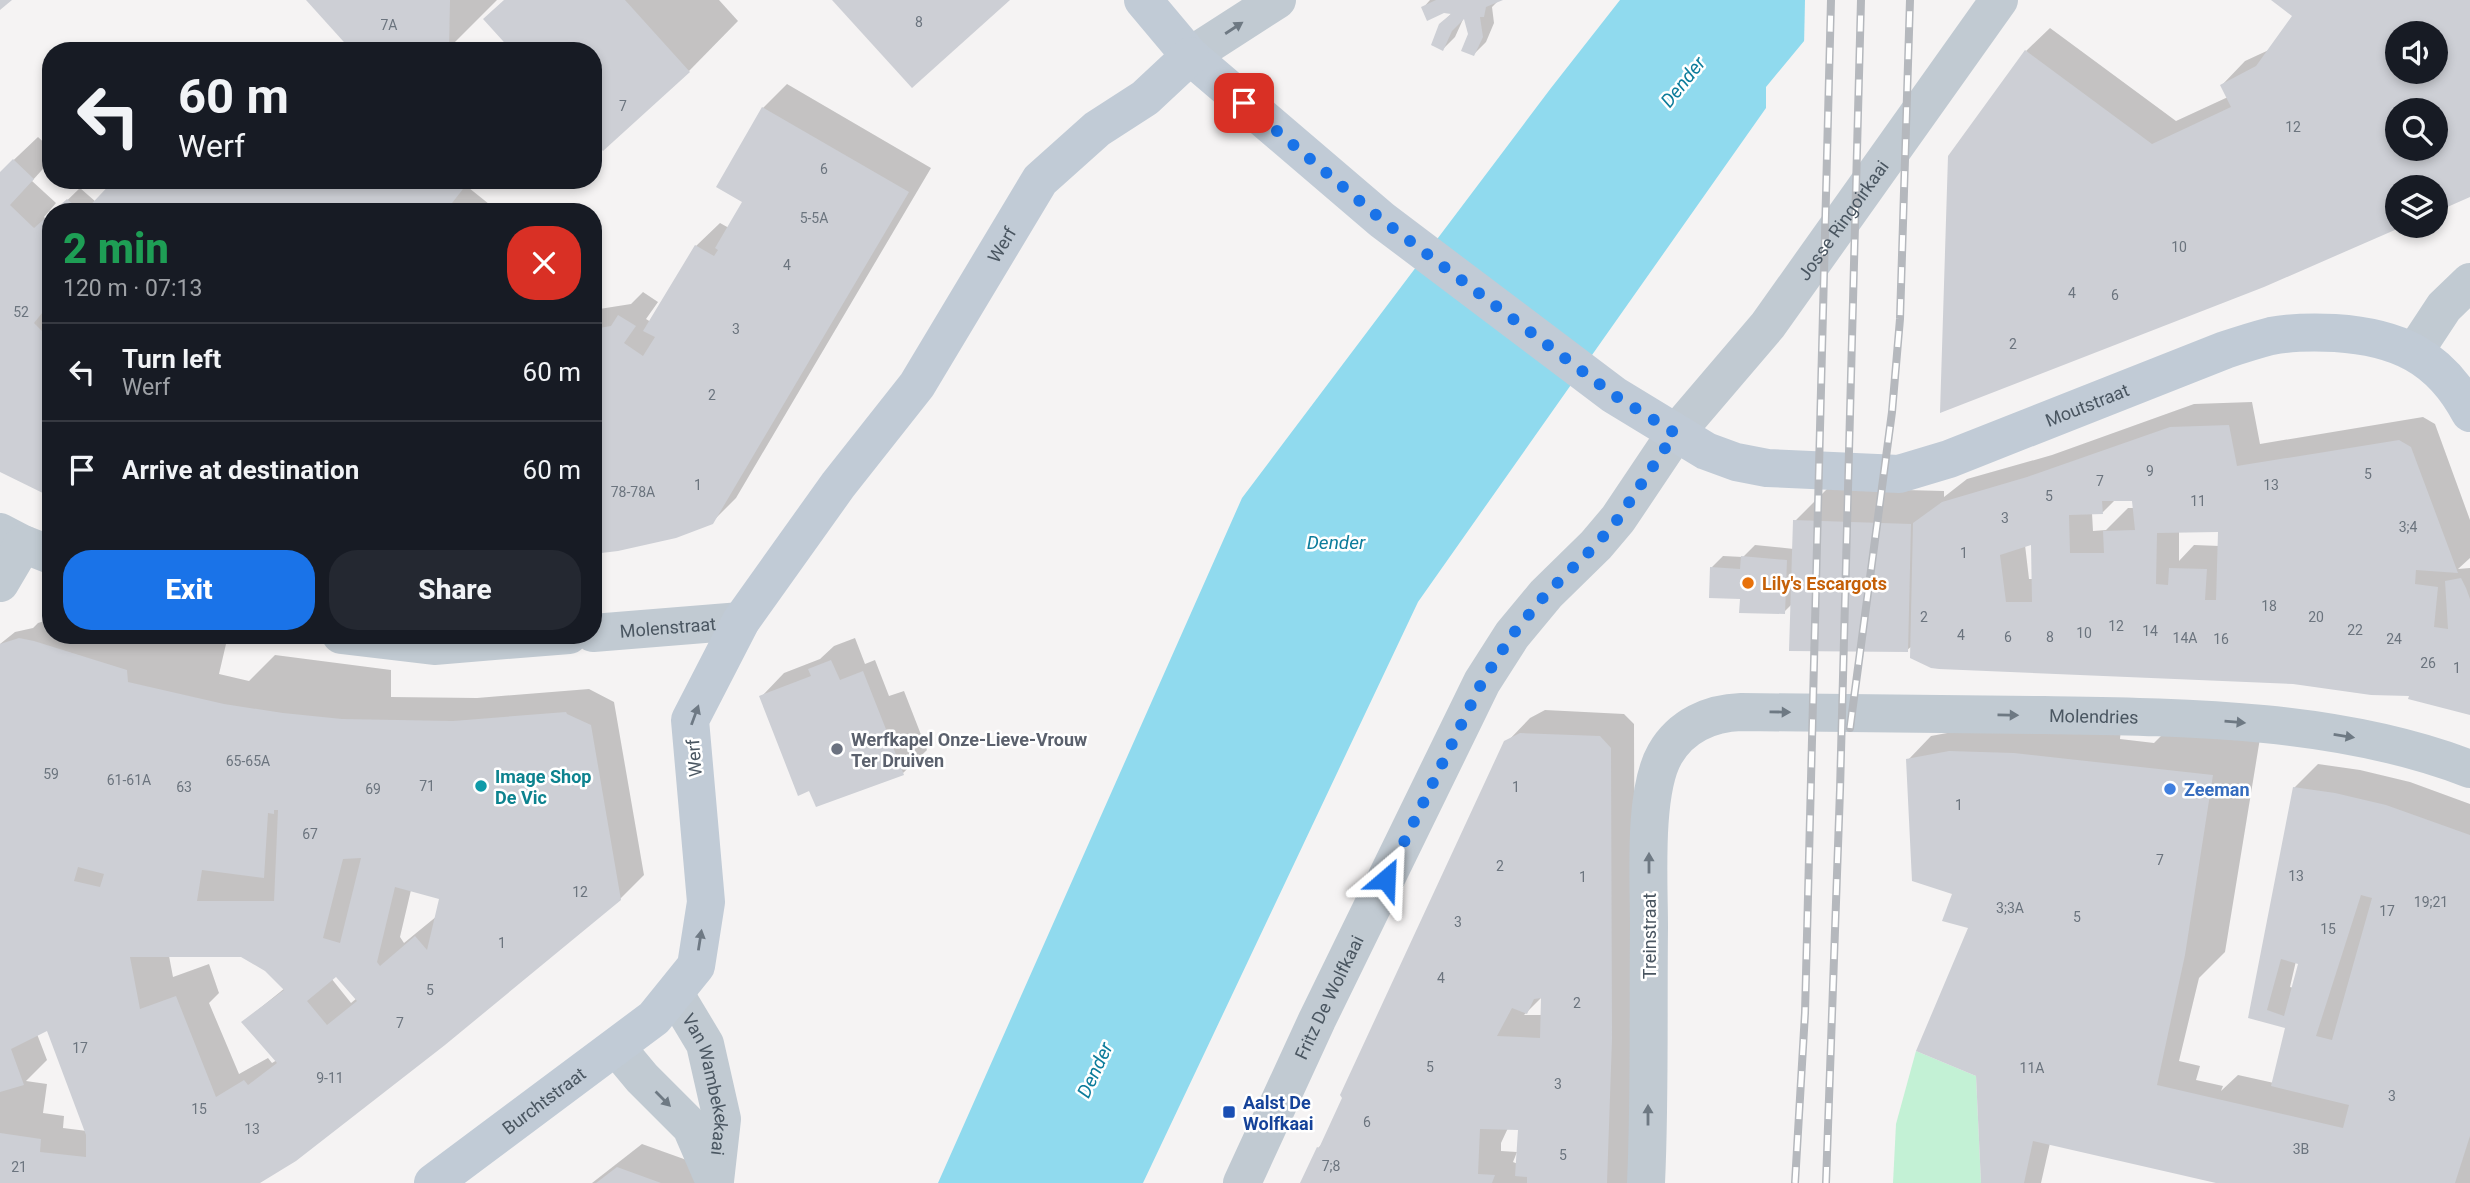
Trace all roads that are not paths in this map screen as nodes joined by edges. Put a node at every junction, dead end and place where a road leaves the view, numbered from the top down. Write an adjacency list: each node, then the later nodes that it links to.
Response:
1 (1143, 0): 4 (street)
2 (1277, 0): 4 (street, one-way to 2)
3 (1999, 0): 8 (street, Josse Ringoirkaai)
4 (1190, 56): 8 (street); 11 (street, Werf)
5 (2470, 282): 6 (street)
6 (2414, 351): 7 (street); 8 (street, Moutstraat)
7 (2470, 413)
8 (1675, 433): 21 (street, Fritz De Wolfkaai)
9 (24, 544): 10 (street)
10 (0, 583)
11 (741, 621): 12 (street, Molenstraat); 17 (street, Werf, one-way to 11)
12 (602, 632)
13 (417, 644): 14 (street)
14 (459, 644)
15 (1713, 716): 16 (street, Molendries, one-way to 16); 22 (street, Treinstraat, one-way to 15)
16 (2470, 769)
17 (665, 1006): 18 (street, Burchtstraat); 19 (street, Van Wambekekaai)
18 (617, 1048): 19 (street, Van Wambekekaai, one-way to 19); 20 (street, Burchtstraat)
19 (715, 1182)
20 (433, 1183)
21 (1242, 1183)
22 (1646, 1183)

